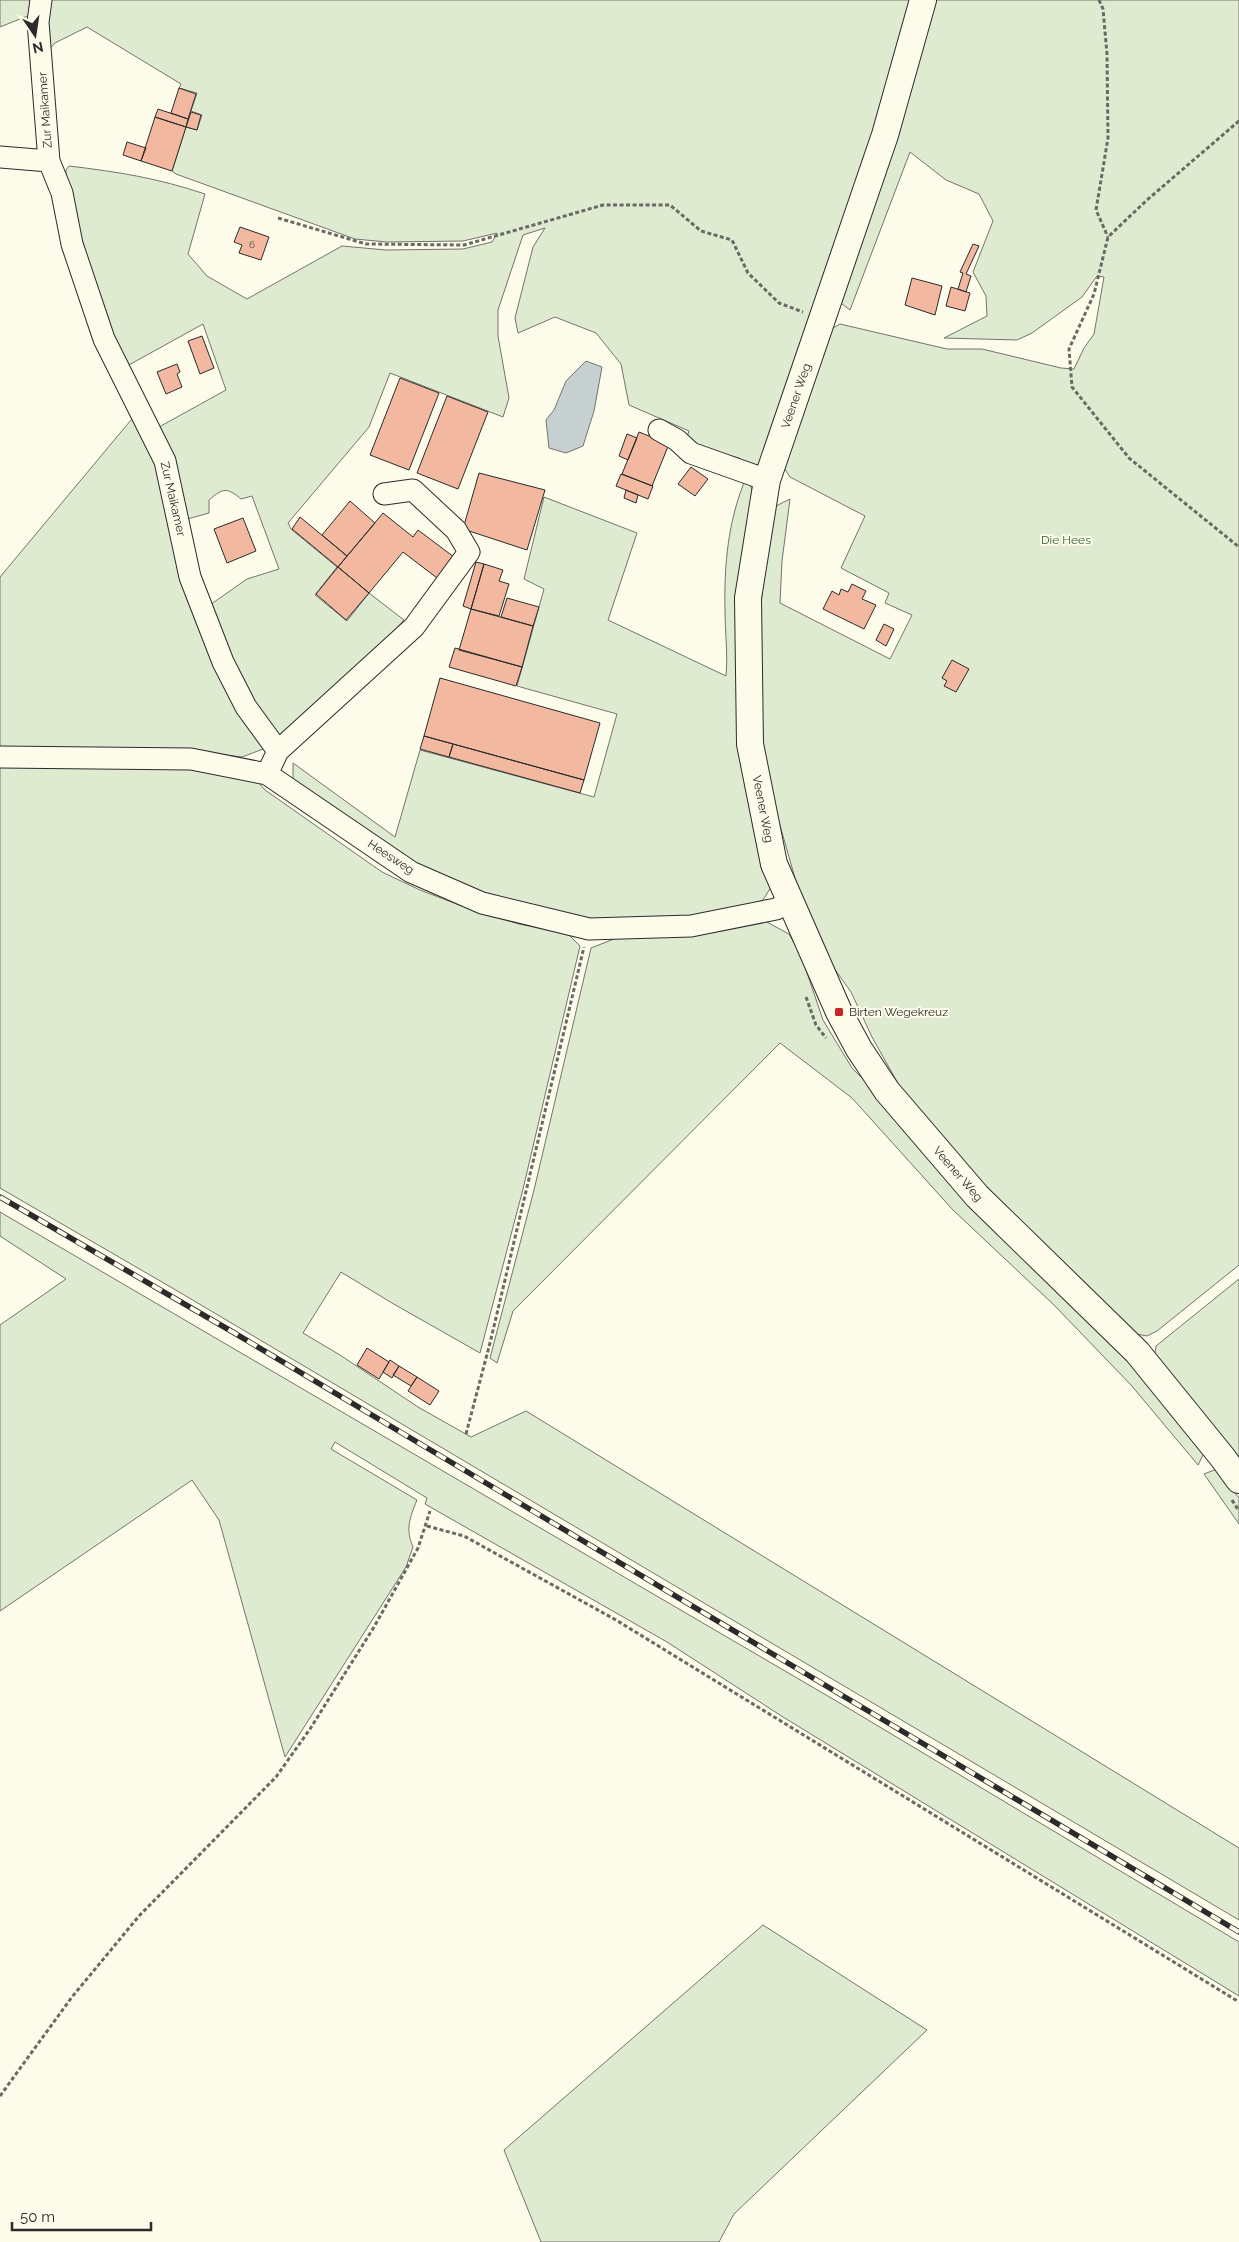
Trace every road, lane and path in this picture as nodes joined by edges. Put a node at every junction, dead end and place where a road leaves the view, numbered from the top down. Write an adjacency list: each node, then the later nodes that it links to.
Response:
1 (41, 0): 6 (street, Zur Maikamer)
2 (923, 0): 11 (main road, Veener Weg)
3 (1100, 0): 8 (path)
4 (1239, 121): 8 (path)
5 (0, 157): 6 (street, Zur Maikamer)
6 (49, 161): 14 (street, Zur Maikamer)
7 (278, 218): 9 (path)
8 (1108, 237): 13 (path)
9 (808, 314)
10 (660, 430): 11 (street)
11 (767, 480): 17 (main road, Veener Weg)
12 (384, 494): 14 (street)
13 (1239, 547)
14 (278, 751): 16 (street)
15 (0, 757): 16 (street, Heesweg)
16 (267, 774): 18 (street, Heesweg)
17 (791, 902): 18 (street, Heesweg); 20 (main road, Veener Weg)
18 (589, 929): 19 (path)
19 (466, 1434)
20 (1239, 1480)
21 (430, 1511): 22 (path)
22 (427, 1526): 23 (path); 24 (path)
23 (1239, 2002)
24 (0, 2096)

